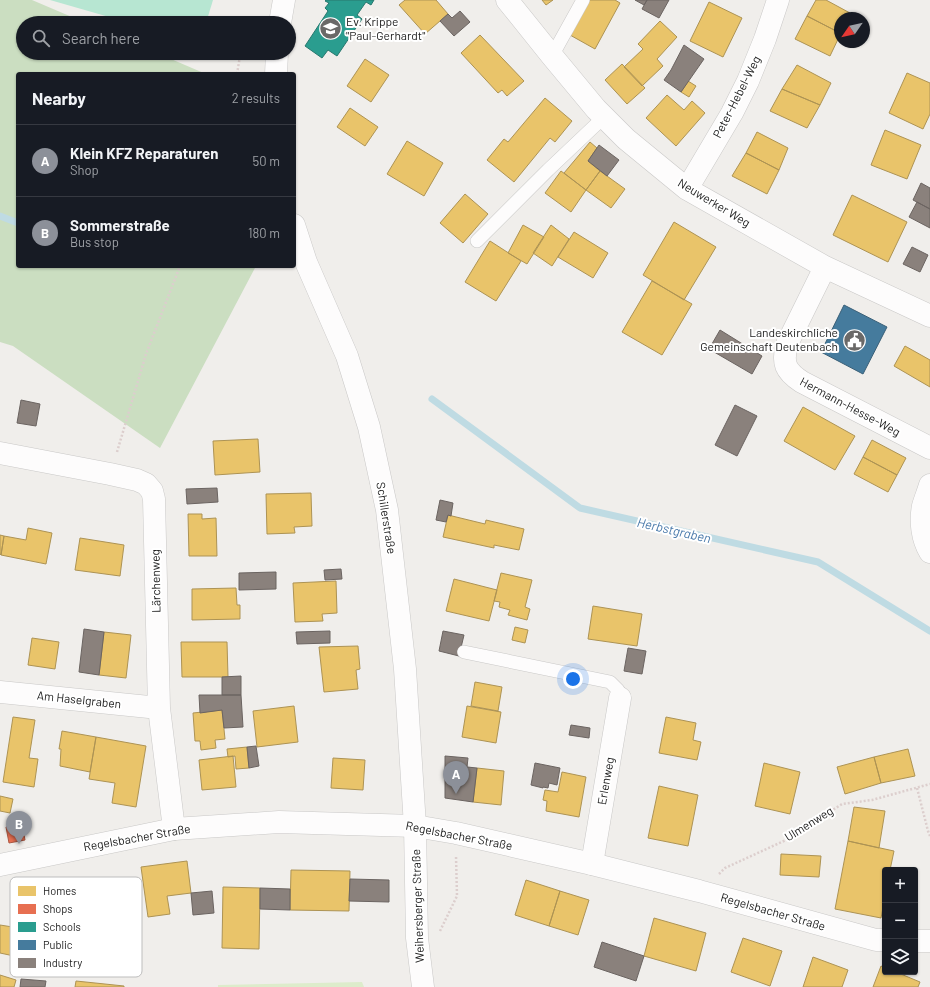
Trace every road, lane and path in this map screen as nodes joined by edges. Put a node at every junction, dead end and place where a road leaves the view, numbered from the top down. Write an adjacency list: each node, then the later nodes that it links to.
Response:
1 (284, 0): 5 (street)
2 (507, 0): 6 (street, Neuwerker Weg)
3 (583, 0): 6 (lane)
4 (778, 0): 12 (street, Peter-Hebel-Weg)
5 (281, 16)
6 (552, 56): 11 (street, Neuwerker Weg)
7 (239, 60): 9 (path)
8 (277, 60): 10 (street)
9 (237, 72)
10 (276, 72)
11 (604, 117): 12 (street, Neuwerker Weg); 14 (lane)
12 (686, 189): 15 (street, Neuwerker Weg)
13 (296, 231): 29 (street, Schillerstraße)
14 (477, 242)
15 (825, 267): 17 (street, Neuwerker Weg); 18 (street, Hermann-Hesse-Weg)
16 (179, 268): 20 (path)
17 (930, 316)
18 (930, 448)
19 (0, 454): 20 (street, Lärchenweg)
20 (110, 474): 26 (street, Lärchenweg)
21 (930, 485): 22 (street)
22 (930, 552)
23 (464, 652): 25 (lane)
24 (0, 692): 26 (street, Am Haselgraben)
25 (620, 698): 33 (street, Erlenweg)
26 (158, 708): 30 (street, Lärchenweg)
27 (930, 784): 28 (path, Ulmenweg)
28 (917, 788): 32 (path); 35 (path, Ulmenweg)
29 (415, 826): 30 (street, Regelsbacher Straße); 31 (street, Regelsbacher Straße); 40 (street, Weihersberger Straße)
30 (174, 829): 34 (street, Regelsbacher Straße)
31 (456, 833): 33 (street, Regelsbacher Straße); 36 (path)
32 (930, 836)
33 (592, 864): 35 (street, Regelsbacher Straße)
34 (0, 865)
35 (699, 891): 37 (street, Regelsbacher Straße)
36 (438, 936)
37 (882, 940)
38 (918, 941): 39 (street)
39 (930, 941)
40 (423, 987)

